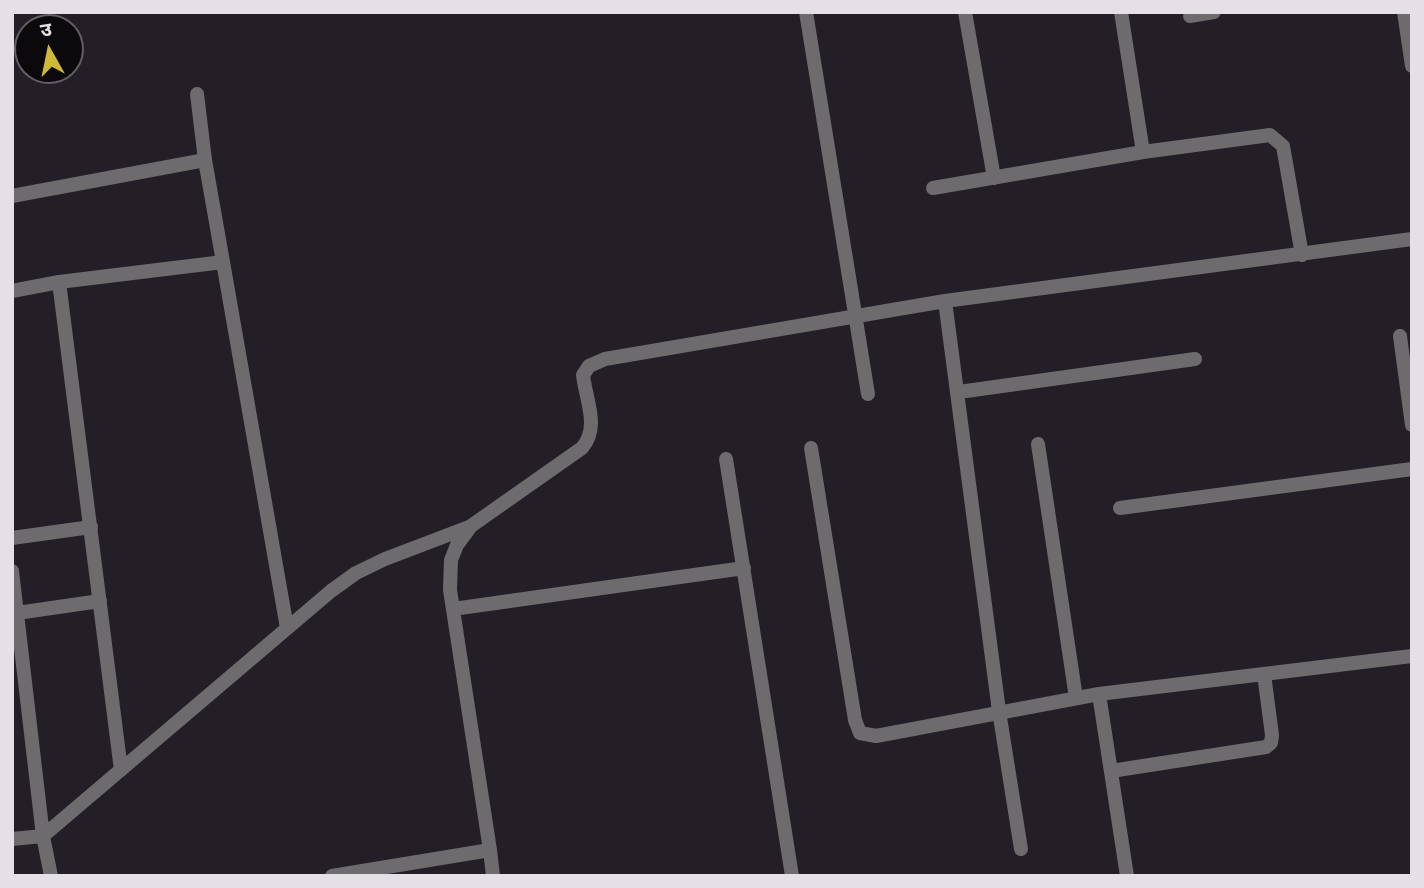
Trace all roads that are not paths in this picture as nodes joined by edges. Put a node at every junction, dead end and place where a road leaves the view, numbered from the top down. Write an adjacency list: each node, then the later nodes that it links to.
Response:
1 (806, 12): 20 (street)
2 (965, 12): 11 (street)
3 (1121, 12): 9 (street)
4 (1214, 12): 6 (street)
5 (1404, 12): 7 (street)
6 (1189, 16)
7 (1412, 66)
8 (197, 94): 10 (street)
9 (1143, 152): 11 (street); 15 (street)
10 (205, 159): 13 (street); 16 (street)
11 (994, 178): 12 (street)
12 (933, 188)
13 (12, 196)
14 (1412, 239): 15 (street)
15 (1302, 255): 19 (street)
16 (223, 261): 17 (street); 39 (street)
17 (59, 282): 18 (street); 32 (street)
18 (12, 291)
19 (945, 301): 20 (street); 23 (street)
20 (856, 318): 24 (street); 31 (street)
21 (1400, 335): 25 (street)
22 (1195, 359): 23 (street)
23 (959, 392): 44 (street)
24 (867, 394)
25 (1412, 425)
26 (1038, 444): 43 (street)
27 (811, 448): 44 (street)
28 (726, 459): 34 (street)
29 (1412, 469): 30 (street)
30 (1120, 508)
31 (471, 526): 37 (street); 39 (street)
32 (91, 527): 33 (street); 36 (street)
33 (12, 538)
34 (744, 568): 37 (street); 54 (street)
35 (12, 571): 38 (street)
36 (100, 601): 38 (street); 45 (street)
37 (453, 609): 50 (street)
38 (17, 613): 47 (street)
39 (287, 628): 45 (street)
40 (1412, 656): 41 (street)
41 (1264, 674): 42 (street); 46 (street)
42 (1099, 694): 43 (street); 46 (street)
43 (1076, 698): 44 (street)
44 (999, 711): 49 (street)
45 (121, 770): 47 (street)
46 (1111, 771): 55 (street)
47 (43, 836): 48 (street); 51 (street)
48 (12, 839)
49 (1021, 849)
50 (490, 850): 52 (street); 53 (street)
51 (51, 876)
52 (332, 876)
53 (493, 876)
54 (792, 876)
55 (1126, 876)

